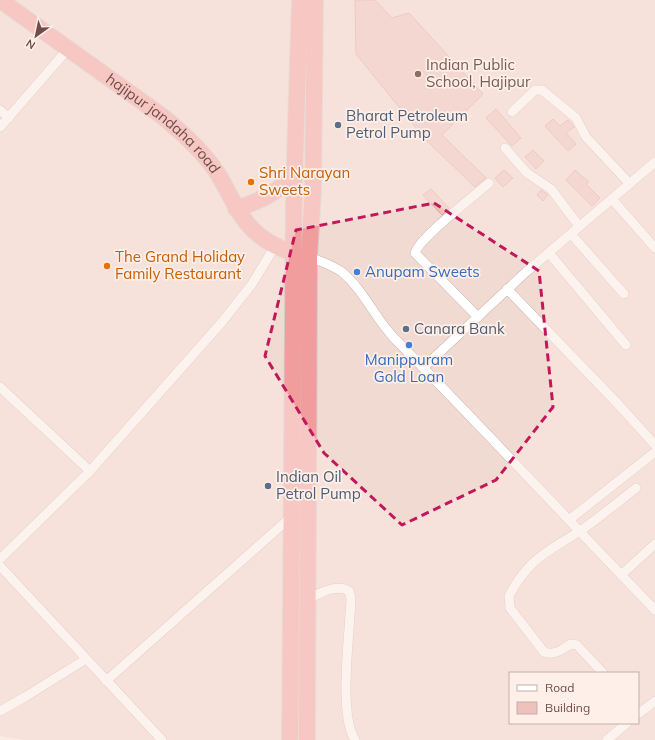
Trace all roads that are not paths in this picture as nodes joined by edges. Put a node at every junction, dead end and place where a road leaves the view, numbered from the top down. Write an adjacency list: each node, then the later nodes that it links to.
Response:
1 (0, 0): 4 (highway, hajipur jandaha road)
2 (300, 0): 11 (highway)
3 (315, 0): 21 (highway)
4 (68, 49): 7 (street); 15 (highway, hajipur jandaha road)
5 (0, 110): 7 (street)
6 (512, 112): 13 (street)
7 (9, 118): 8 (street)
8 (0, 127)
9 (505, 148): 16 (street)
10 (655, 162): 13 (street)
11 (294, 174): 15 (highway); 21 (highway)
12 (489, 183): 24 (street)
13 (630, 184): 14 (street)
14 (612, 200): 16 (street); 19 (street)
15 (236, 209): 18 (highway, hajipur jandaha road)
16 (579, 226): 17 (street)
17 (570, 234): 20 (street); 23 (street)
18 (275, 246): 21 (highway, hajipur jandaha road); 30 (street)
19 (655, 248)
20 (549, 252): 22 (street); 25 (street)
21 (301, 256): 26 (street); 32 (highway); 39 (highway)
22 (507, 289): 24 (street); 28 (street)
23 (624, 294)
24 (478, 317): 26 (street)
25 (626, 345)
26 (424, 367): 33 (street)
27 (0, 387): 30 (street)
28 (655, 445)
29 (655, 452): 33 (street)
30 (90, 471): 36 (street)
31 (636, 488): 34 (street)
32 (291, 517): 43 (street); 49 (highway)
33 (569, 520): 34 (street)
34 (580, 530): 38 (street); 42 (street)
35 (655, 544): 38 (street)
36 (0, 559)
37 (0, 566): 41 (street)
38 (621, 575): 40 (street)
39 (307, 599): 50 (highway); 51 (street)
40 (655, 610)
41 (86, 659): 43 (street); 45 (street)
42 (602, 672)
43 (106, 681): 48 (street)
44 (655, 701): 46 (street)
45 (0, 711)
46 (639, 713)
47 (627, 724): 52 (street)
48 (162, 740)
49 (290, 740)
50 (307, 740)
51 (355, 740)
52 (607, 740)

